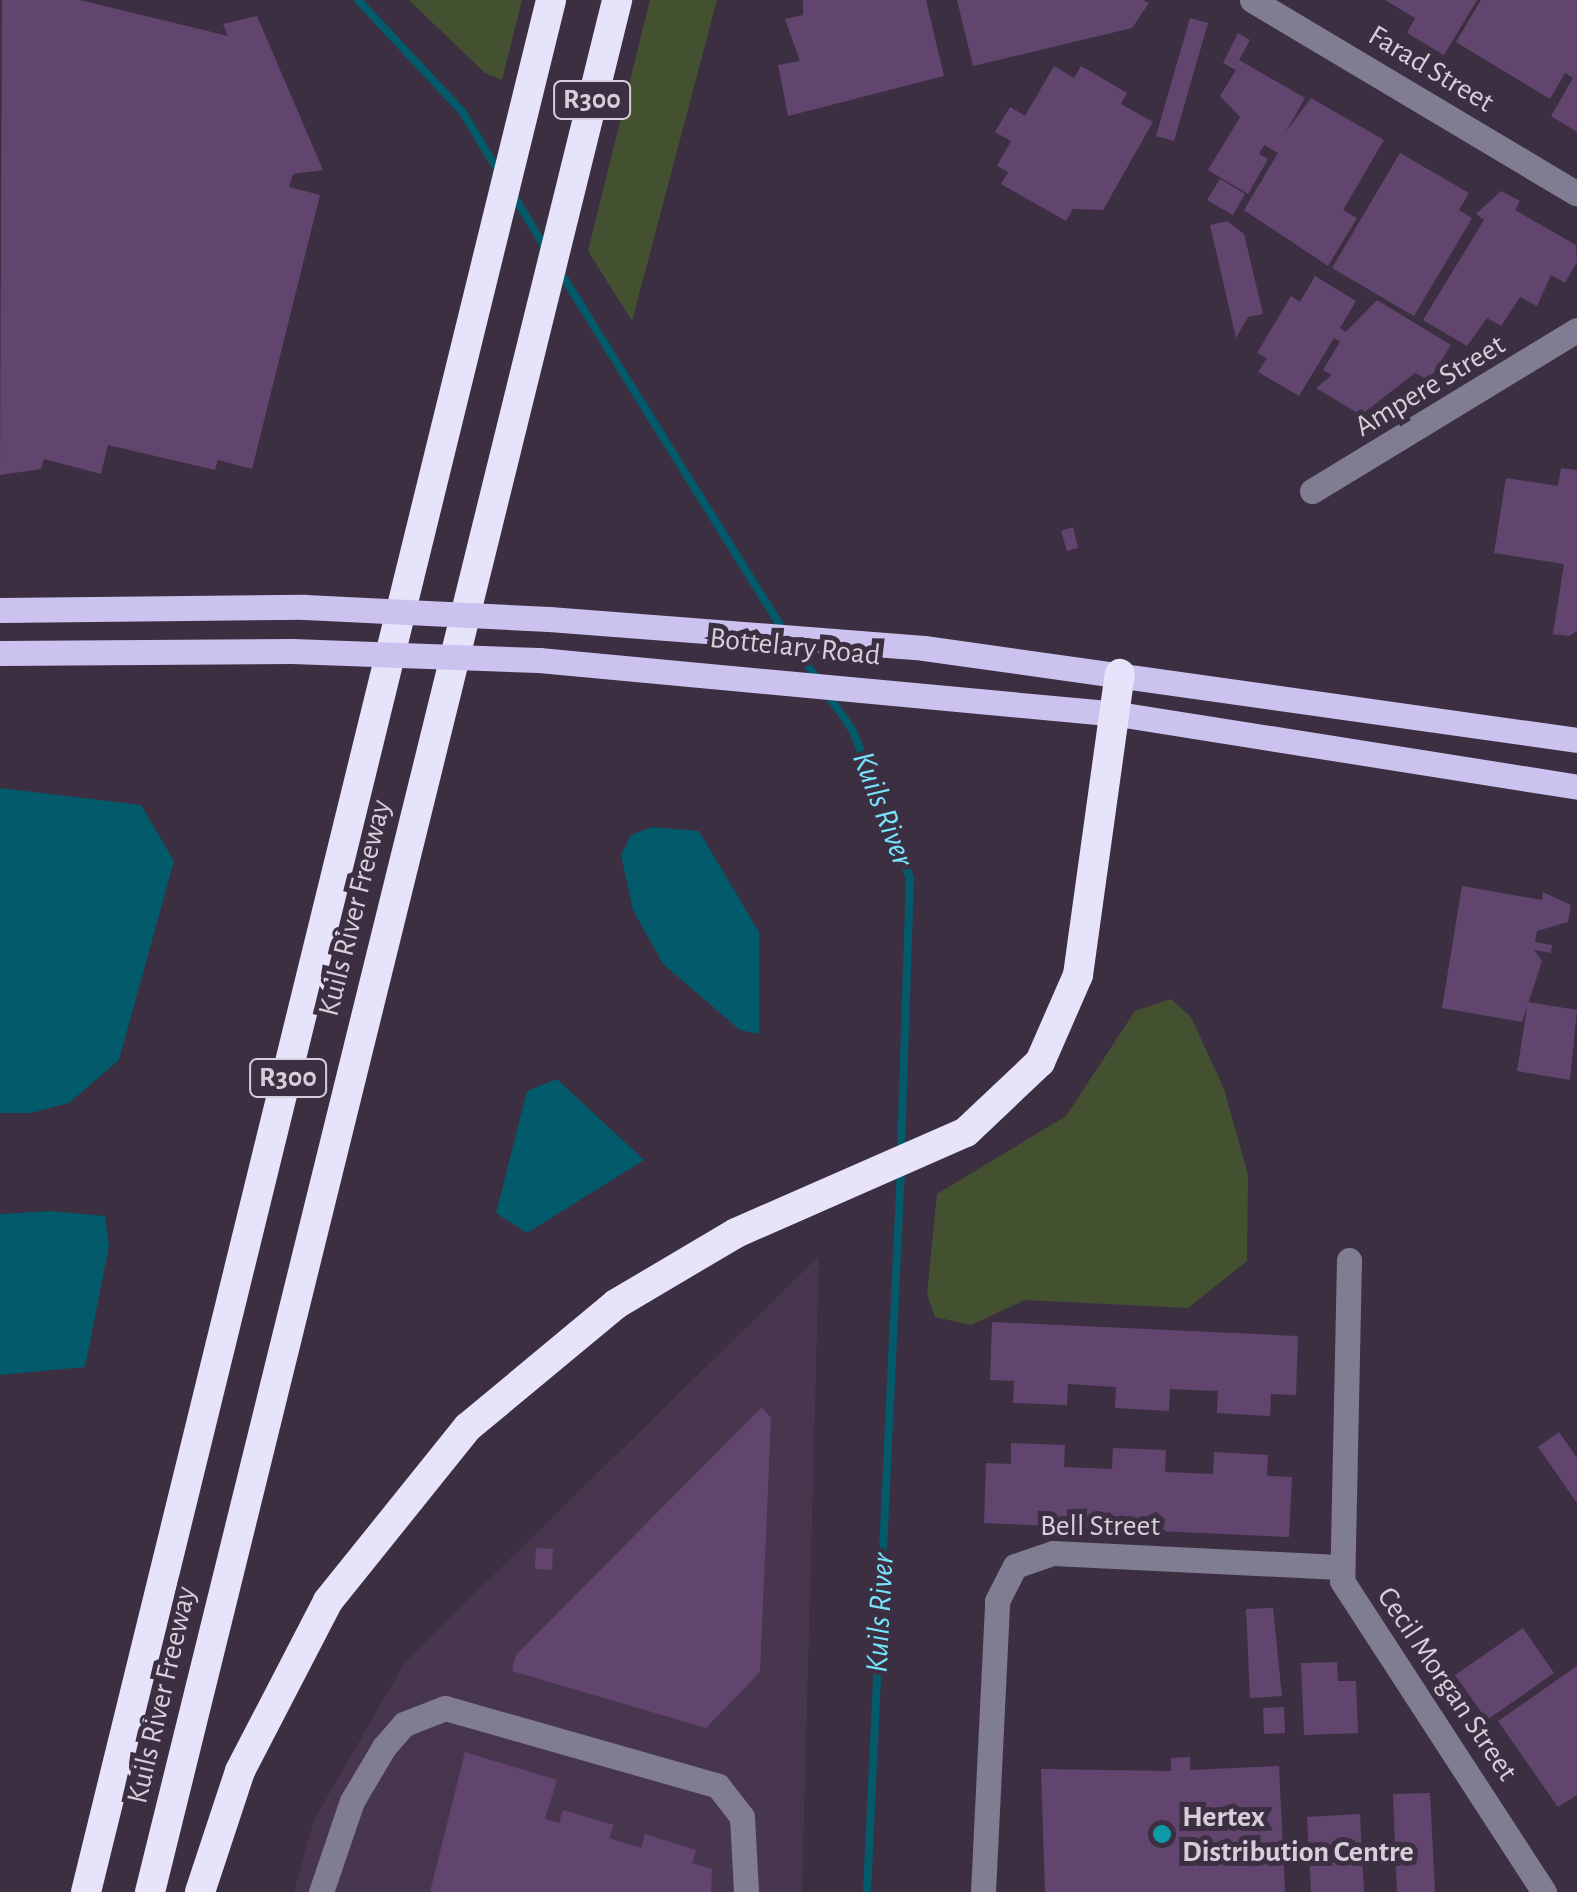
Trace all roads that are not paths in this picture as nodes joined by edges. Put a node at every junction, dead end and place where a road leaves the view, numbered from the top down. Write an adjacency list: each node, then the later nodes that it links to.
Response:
1 (551, 0): 15 (highway, Kuils River Freeway / R300)
2 (617, 0): 16 (highway, Kuils River Freeway / R300)
3 (1252, 0): 4 (street, Farad Street)
4 (1577, 194)
5 (1577, 330): 6 (street, Ampere Street)
6 (1312, 491)
7 (0, 610): 9 (main road, Bottelary Road, bridge)
8 (0, 653): 10 (main road, Bottelary Road, bridge)
9 (1120, 674): 10 (highway); 11 (main road, Bottelary Road)
10 (1118, 714): 12 (main road, Bottelary Road); 17 (highway)
11 (1577, 740)
12 (1577, 787)
13 (1348, 1260): 14 (street, Cecil Morgan Street)
14 (1338, 1567): 20 (street, Bell Street); 21 (street, Cecil Morgan Street)
15 (86, 1892)
16 (150, 1892)
17 (200, 1892)
18 (322, 1892): 19 (street)
19 (746, 1892)
20 (983, 1892)
21 (1544, 1892)

